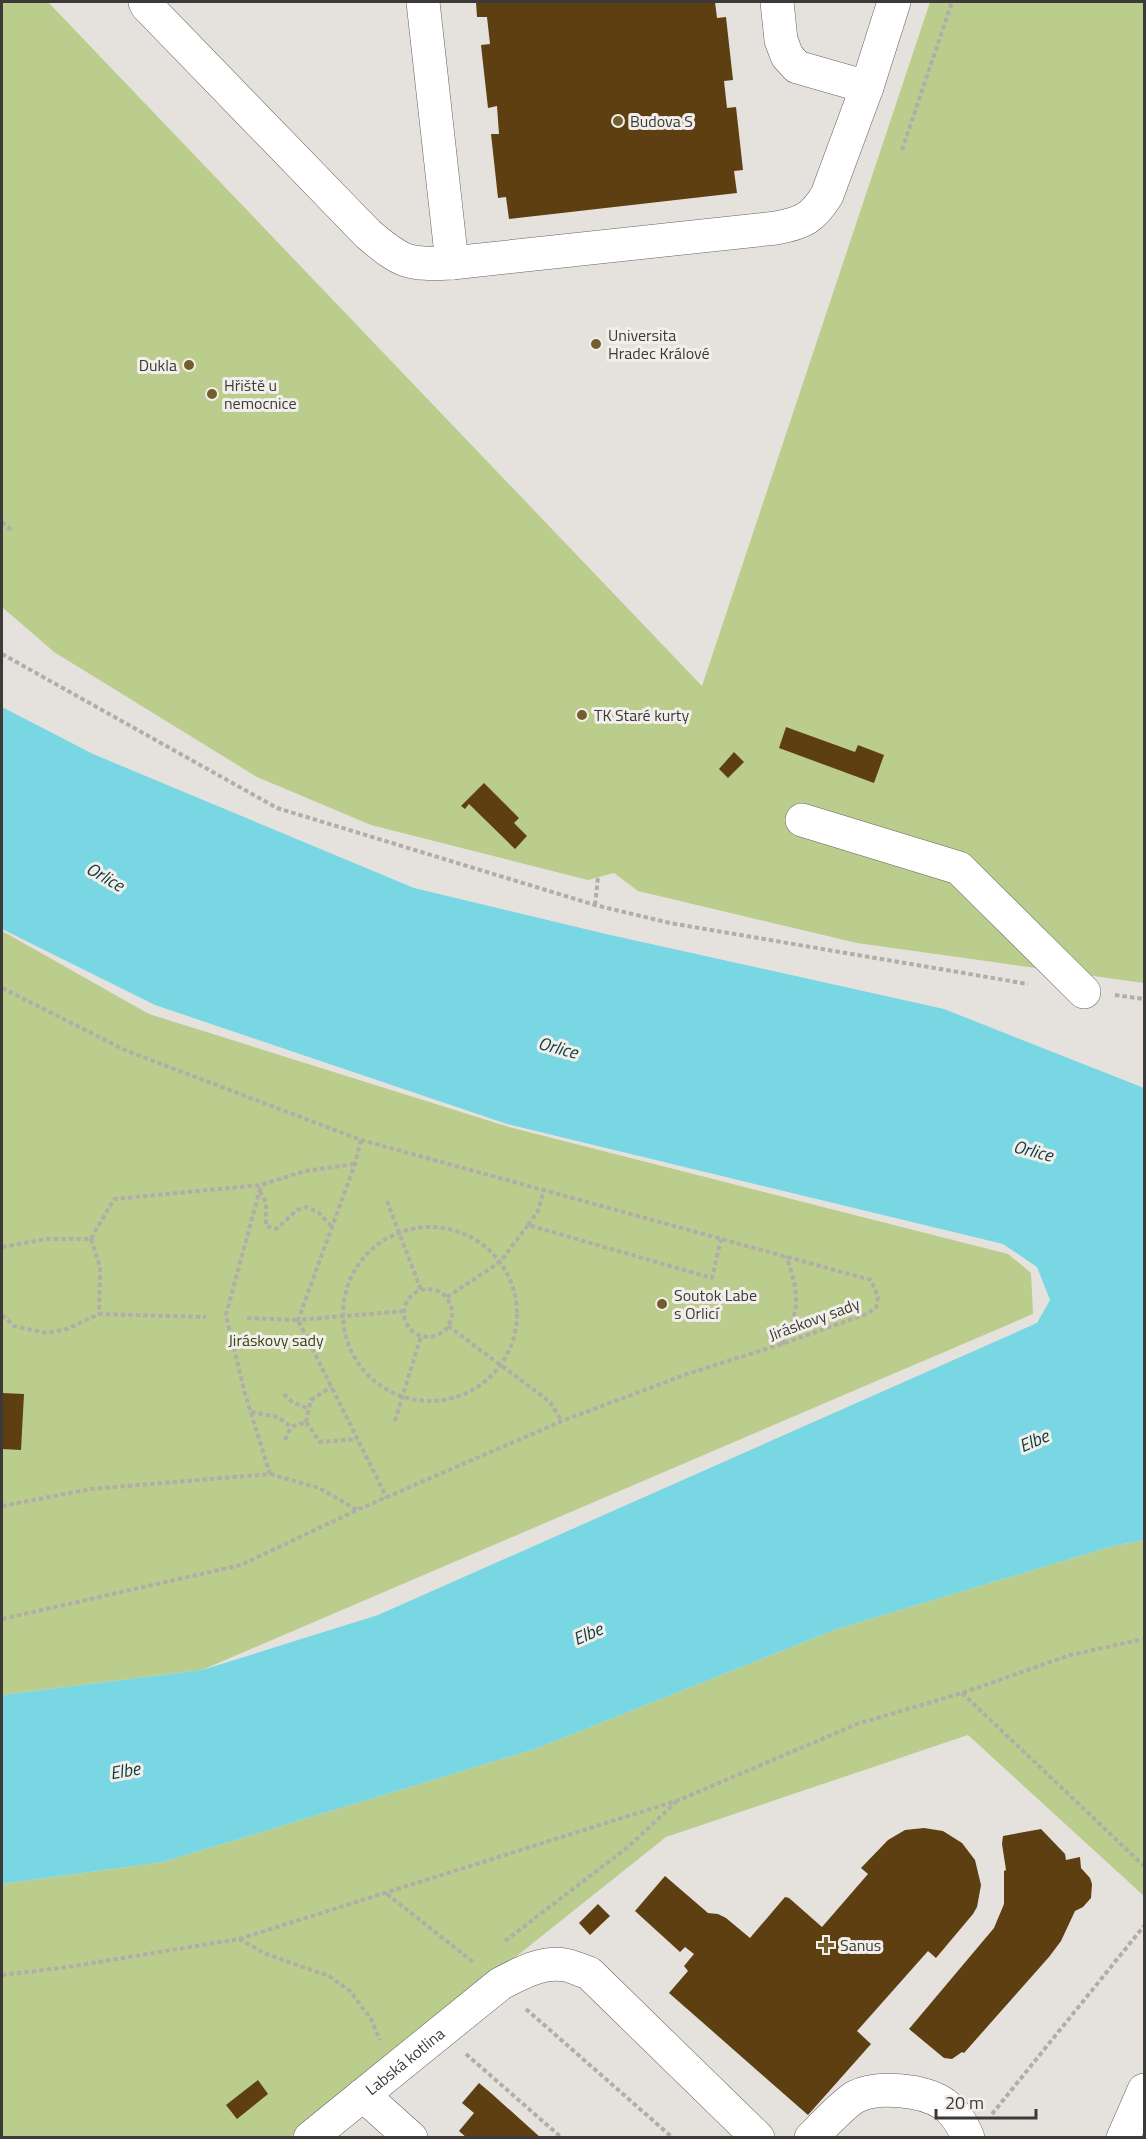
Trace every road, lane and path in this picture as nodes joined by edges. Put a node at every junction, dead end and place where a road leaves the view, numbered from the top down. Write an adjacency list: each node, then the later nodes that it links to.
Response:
1 (145, 2): 8 (street)
2 (423, 2): 8 (street)
3 (777, 2): 6 (street)
4 (894, 2): 6 (street)
5 (952, 2): 7 (path)
6 (867, 87): 8 (street)
7 (902, 150)
8 (452, 263)
9 (2, 522): 10 (path)
10 (10, 530)
11 (2, 654): 14 (path)
12 (802, 820): 17 (street)
13 (598, 877): 14 (path)
14 (595, 905): 15 (path)
15 (1032, 985)
16 (2, 988): 18 (path, Jiráskovy sady)
17 (1084, 992)
18 (361, 1140): 19 (path); 21 (path, Jiráskovy sady)
19 (356, 1164): 20 (path); 25 (path)
20 (261, 1185): 22 (path); 27 (path)
21 (544, 1189): 24 (path); 28 (path, Jiráskovy sady)
22 (260, 1191): 25 (path); 49 (path)
23 (387, 1201): 26 (path)
24 (528, 1225): 28 (path); 31 (path)
25 (332, 1227): 40 (path)
26 (399, 1232): 31 (path); 32 (path); 38 (path)
27 (91, 1239): 29 (path); 35 (path)
28 (721, 1239): 30 (path, Jiráskovy sady)
29 (2, 1246)
30 (786, 1255): 43 (path); 43 (path, Jiráskovy sady)
31 (500, 1262): 33 (path); 44 (path)
32 (421, 1290): 33 (path); 34 (path)
33 (447, 1297): 41 (path)
34 (404, 1311): 38 (path); 42 (path)
35 (99, 1314): 36 (path); 37 (path)
36 (2, 1315)
37 (206, 1317)
38 (342, 1317): 40 (path); 47 (path)
39 (247, 1318): 40 (path)
40 (298, 1320): 45 (path)
41 (448, 1326): 42 (path); 44 (path)
42 (421, 1336): 47 (path)
43 (782, 1344): 51 (path, Jiráskovy sady)
44 (502, 1364): 47 (path); 51 (path)
45 (331, 1387): 48 (path); 54 (path)
46 (284, 1394): 48 (path)
47 (403, 1398): 50 (path)
48 (307, 1408): 52 (path)
49 (251, 1412): 53 (path); 56 (path)
50 (395, 1421)
51 (562, 1421): 57 (path, Jiráskovy sady)
52 (306, 1422): 53 (path); 54 (path)
53 (291, 1427): 55 (path)
54 (357, 1439): 57 (path)
55 (285, 1440)
56 (270, 1474): 58 (path); 59 (path)
57 (387, 1498): 59 (path, Jiráskovy sady)
58 (2, 1506)
59 (357, 1510): 60 (path, Jiráskovy sady)
60 (2, 1619)
61 (1144, 1639): 62 (path)
62 (962, 1693): 63 (path); 64 (path)
63 (679, 1800): 65 (path); 68 (path)
64 (1144, 1866)
65 (387, 1894): 67 (path); 70 (path)
66 (1144, 1926): 75 (path)
67 (239, 1939): 69 (path); 72 (path)
68 (502, 1944)
69 (2, 1975)
70 (500, 1984): 72 (street, Labská kotlina); 79 (path); 80 (street, Labská kotlina)
71 (465, 2053): 78 (path)
72 (393, 2071): 74 (street, Labská kotlina)
73 (1144, 2090): 82 (street)
74 (363, 2095): 76 (street, Labská kotlina); 77 (street)
75 (978, 2128): 81 (street)
76 (310, 2138)
77 (411, 2138)
78 (562, 2138)
79 (673, 2138)
80 (758, 2138)
81 (811, 2138)
82 (1123, 2138)

